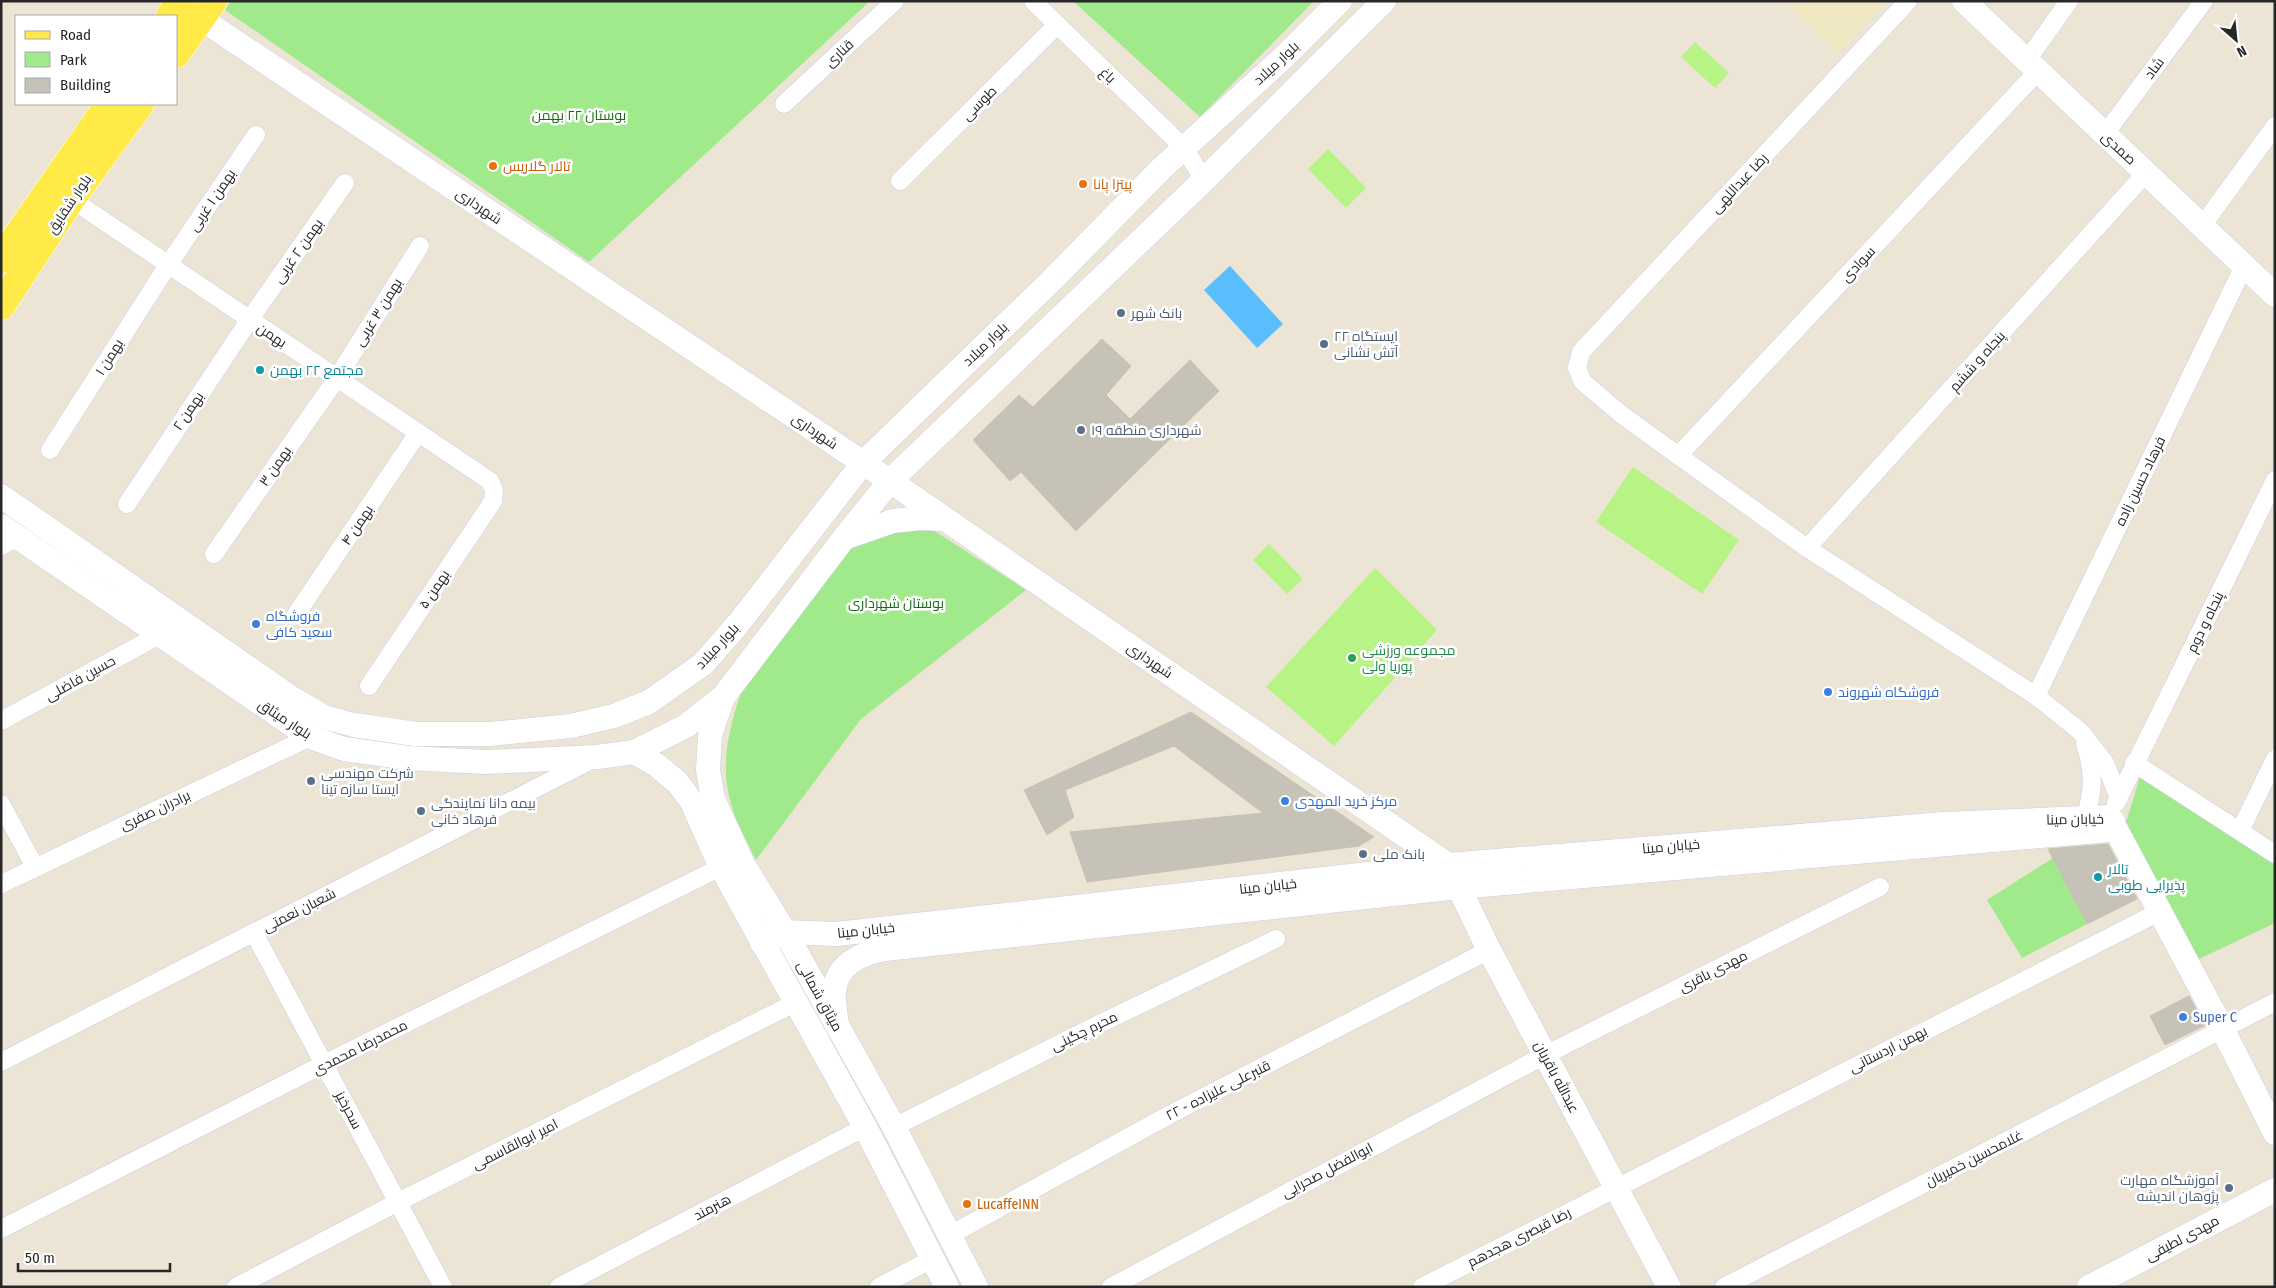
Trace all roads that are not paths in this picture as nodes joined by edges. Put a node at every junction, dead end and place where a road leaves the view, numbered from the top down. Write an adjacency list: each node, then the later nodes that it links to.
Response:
1 (895, 1): 15 (street, قناری)
2 (1033, 1): 11 (street, باغ)
3 (1384, 1): 12 (main road)
4 (1908, 1): 38 (street, رضا عبداللهی)
5 (1964, 1): 14 (main road, صمدی)
6 (2069, 1): 14 (street, سوادی)
7 (2204, 1): 19 (street, شاد)
8 (1338, 3): 12 (main road); 21 (main road, بلوار میلاد)
9 (176, 6): 10 (main road, شهرداری)
10 (207, 10): 13 (main road); 39 (main road, شهرداری)
11 (1057, 25): 21 (street, باغ); 24 (street, طوسی)
12 (1357, 27): 23 (main road)
13 (178, 51)
14 (2032, 66): 19 (main road, صمدی); 38 (street, سوادی)
15 (784, 104)
16 (108, 105): 29 (main road, بلوار شقایق)
17 (139, 105): 26 (main road, بلوار شقایق)
18 (2275, 126): 27 (street)
19 (2105, 134): 22 (main road, صمدی)
20 (256, 135): 30 (street, بهمن ۱ غربی)
21 (1184, 148): 23 (street, باغ); 39 (main road, بلوار میلاد)
22 (2146, 173): 27 (main road, صمدی); 48 (street, پنجاه و ششم)
23 (1204, 180): 40 (main road)
24 (900, 181)
25 (346, 183): 34 (street, بهمن ۲ غربی)
26 (71, 199): 30 (street, بهمن); 33 (main road, بلوار شقایق)
27 (2202, 226): 31 (main road, صمدی)
28 (420, 246): 35 (street, بهمن ۳ غربی)
29 (1, 259)
30 (168, 265): 34 (street, بهمن); 37 (street, بهمن ۱)
31 (2244, 266): 32 (main road, صمدی); 53 (street, فرهاد حسین زاده)
32 (2275, 295)
33 (1, 306)
34 (250, 320): 35 (street, بهمن); 44 (street, بهمن ۲)
35 (337, 378): 36 (street, بهمن); 49 (street, بهمن ۳)
36 (418, 433): 42 (street, بهمن); 50 (street, بهمن ۴)
37 (50, 450)
38 (1678, 456): 48 (street)
39 (863, 463): 40 (main road, شهرداری); 55 (main road, بلوار میلاد)
40 (890, 480): 45 (main road, شهرداری); 47 (main road)
41 (2275, 480): 62 (street, پنجاه و دوم)
42 (494, 490): 52 (street, بهمن ۵)
43 (1, 496): 55 (main road, بلوار میثاق)
44 (127, 504)
45 (945, 519): 47 (main road); 68 (main road, شهرداری)
46 (7, 537): 51 (main road, بلوار میثاق)
47 (844, 538): 54 (main road)
48 (1807, 548): 53 (street)
49 (214, 554)
50 (295, 616)
51 (159, 635): 56 (street, حسین فاضلی); 58 (main road, بلوار میثاق)
52 (369, 686)
53 (2036, 696): 57 (street)
54 (723, 697): 59 (main road, بلوار میثاق); 75 (main road, میثاق شمالی)
55 (649, 702)
56 (1, 721)
57 (2081, 732): 64 (street); 65 (street)
58 (310, 737): 60 (main road, بلوار میثاق); 69 (street, برادران صفری)
59 (634, 752): 60 (main road, بلوار میثاق); 70 (main road, میثاق شمالی)
60 (597, 757): 76 (street, شعبان نعمتی)
61 (2275, 759): 66 (street)
62 (2134, 763): 64 (street, پنجاه و دوم); 66 (street)
63 (1, 804): 69 (street)
64 (2114, 813): 65 (main road, خیابان مینا); 72 (main road, خیابان مینا); 74 (main road)
65 (2085, 818): 68 (main road, خیابان مینا)
66 (2240, 831): 67 (street)
67 (2275, 854)
68 (1448, 865): 72 (main road, عبدالله باقریان); 75 (main road, خیابان مینا)
69 (35, 867): 71 (street, برادران صفری)
70 (721, 867): 78 (main road, میثاق شمالی); 86 (street, محمدرضا محمدی)
71 (1, 884)
72 (1459, 887): 79 (main road, عبدالله باقریان); 82 (main road, خیابان مینا)
73 (1880, 887): 84 (street, مهدی باقری)
74 (2161, 911): 83 (main road); 90 (street, بهمن اردستانی)
75 (784, 932): 78 (main road); 82 (main road, میثاق شمالی)
76 (254, 933): 85 (street, شعبان نعمتی); 86 (street, سحرخیز)
77 (1276, 939): 88 (street, محرم چگینی)
78 (762, 943): 81 (main road, میثاق شمالی)
79 (1489, 950): 84 (main road, عبدالله باقریان); 94 (street, قنبرعلی علیزاده - ۲۲)
80 (2275, 1002): 83 (street, غلامحسین خمیریان)
81 (795, 1003): 87 (main road, میثاق شمالی); 92 (street, امیر ابوالقاسمی)
82 (837, 1026): 88 (main road, میثاق شمالی)
83 (2223, 1030): 89 (main road); 105 (street, غلامحسین خمیریان)
84 (1545, 1055): 90 (main road, عبدالله باقریان); 102 (street, ابوالفضل صحرایی)
85 (1, 1062)
86 (324, 1064): 92 (street, سحرخیز); 93 (street, محمدرضا محمدی)
87 (865, 1127): 95 (main road, میثاق شمالی); 98 (street, هنرمند)
88 (894, 1127): 94 (main road, میثاق شمالی)
89 (2275, 1133)
90 (1616, 1187): 103 (street, رضا قیصری هجدهم); 104 (main road, عبدالله باقریان)
91 (2275, 1190): 106 (main road, مهدی لطیفی)
92 (398, 1202): 96 (street, امیر ابوالقاسمی); 97 (street, سحرخیز)
93 (1, 1229)
94 (950, 1235): 101 (main road, میثاق شمالی)
95 (932, 1259): 99 (street); 100 (main road, میثاق شمالی)
96 (236, 1287)
97 (443, 1287)
98 (559, 1287)
99 (879, 1287)
100 (947, 1287)
101 (976, 1287)
102 (1111, 1287)
103 (1422, 1287)
104 (1669, 1287)
105 (1724, 1287)
106 (2089, 1287)

